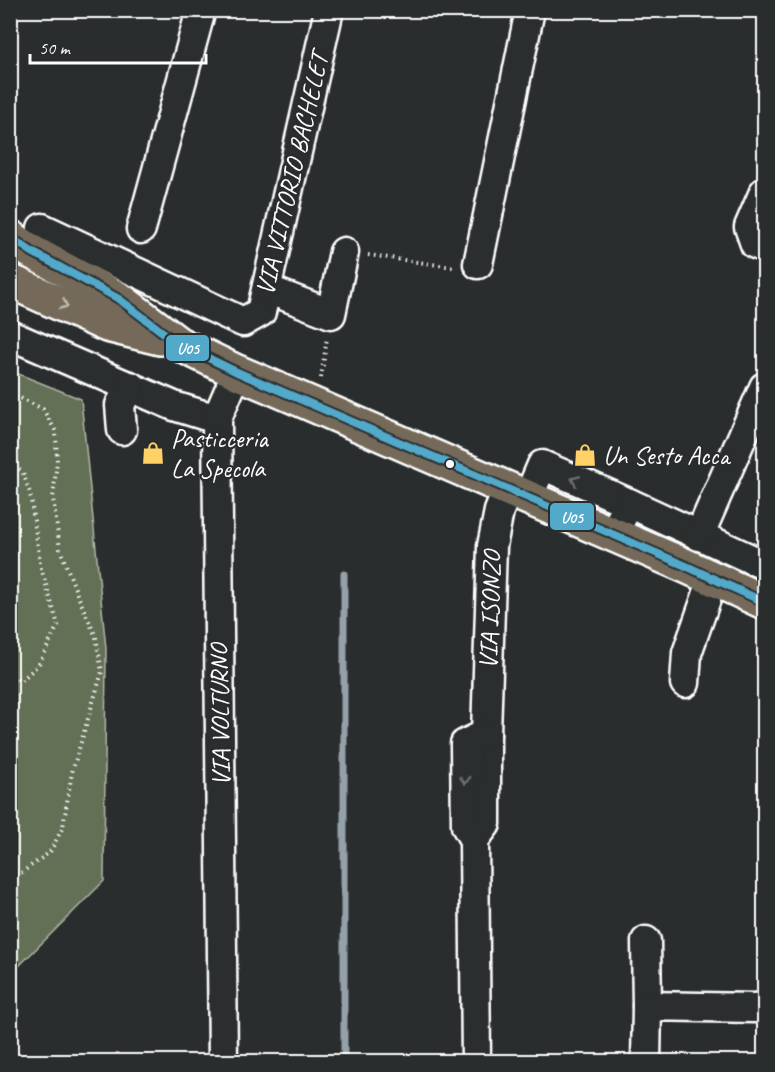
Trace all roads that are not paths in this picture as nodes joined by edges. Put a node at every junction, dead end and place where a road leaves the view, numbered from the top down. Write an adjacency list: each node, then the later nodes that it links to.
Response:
1 (201, 10): 6 (street)
2 (329, 10): 12 (street, VIA VITTORIO BACHELET)
3 (530, 10): 10 (street)
4 (765, 192): 8 (street)
5 (42, 228): 12 (street, VIA VITTORIO BACHELET)
6 (141, 228)
7 (10, 237): 14 (main road)
8 (765, 248)
9 (344, 252): 12 (street)
10 (466, 266)
11 (10, 281): 14 (main road, one-way to 14)
12 (267, 289)
13 (10, 335): 16 (street)
14 (177, 343): 15 (main road)
15 (237, 372): 18 (street, VIA VOLTURNO); 20 (main road)
16 (130, 386): 18 (street); 19 (street)
17 (765, 387): 23 (street)
18 (217, 418): 31 (street, VIA VOLTURNO)
19 (122, 430)
20 (518, 493): 21 (street, VIA ISONZO, one-way to 20); 22 (main road); 32 (street, VIA ISONZO)
21 (629, 503): 22 (street); 23 (street)
22 (613, 536): 25 (main road)
23 (699, 536): 24 (street)
24 (765, 565)
25 (713, 579): 26 (main road); 27 (street)
26 (765, 602)
27 (685, 683)
28 (646, 941): 29 (street)
29 (647, 1006): 30 (street); 33 (street)
30 (765, 1006)
31 (223, 1062)
32 (476, 1062)
33 (646, 1062)

